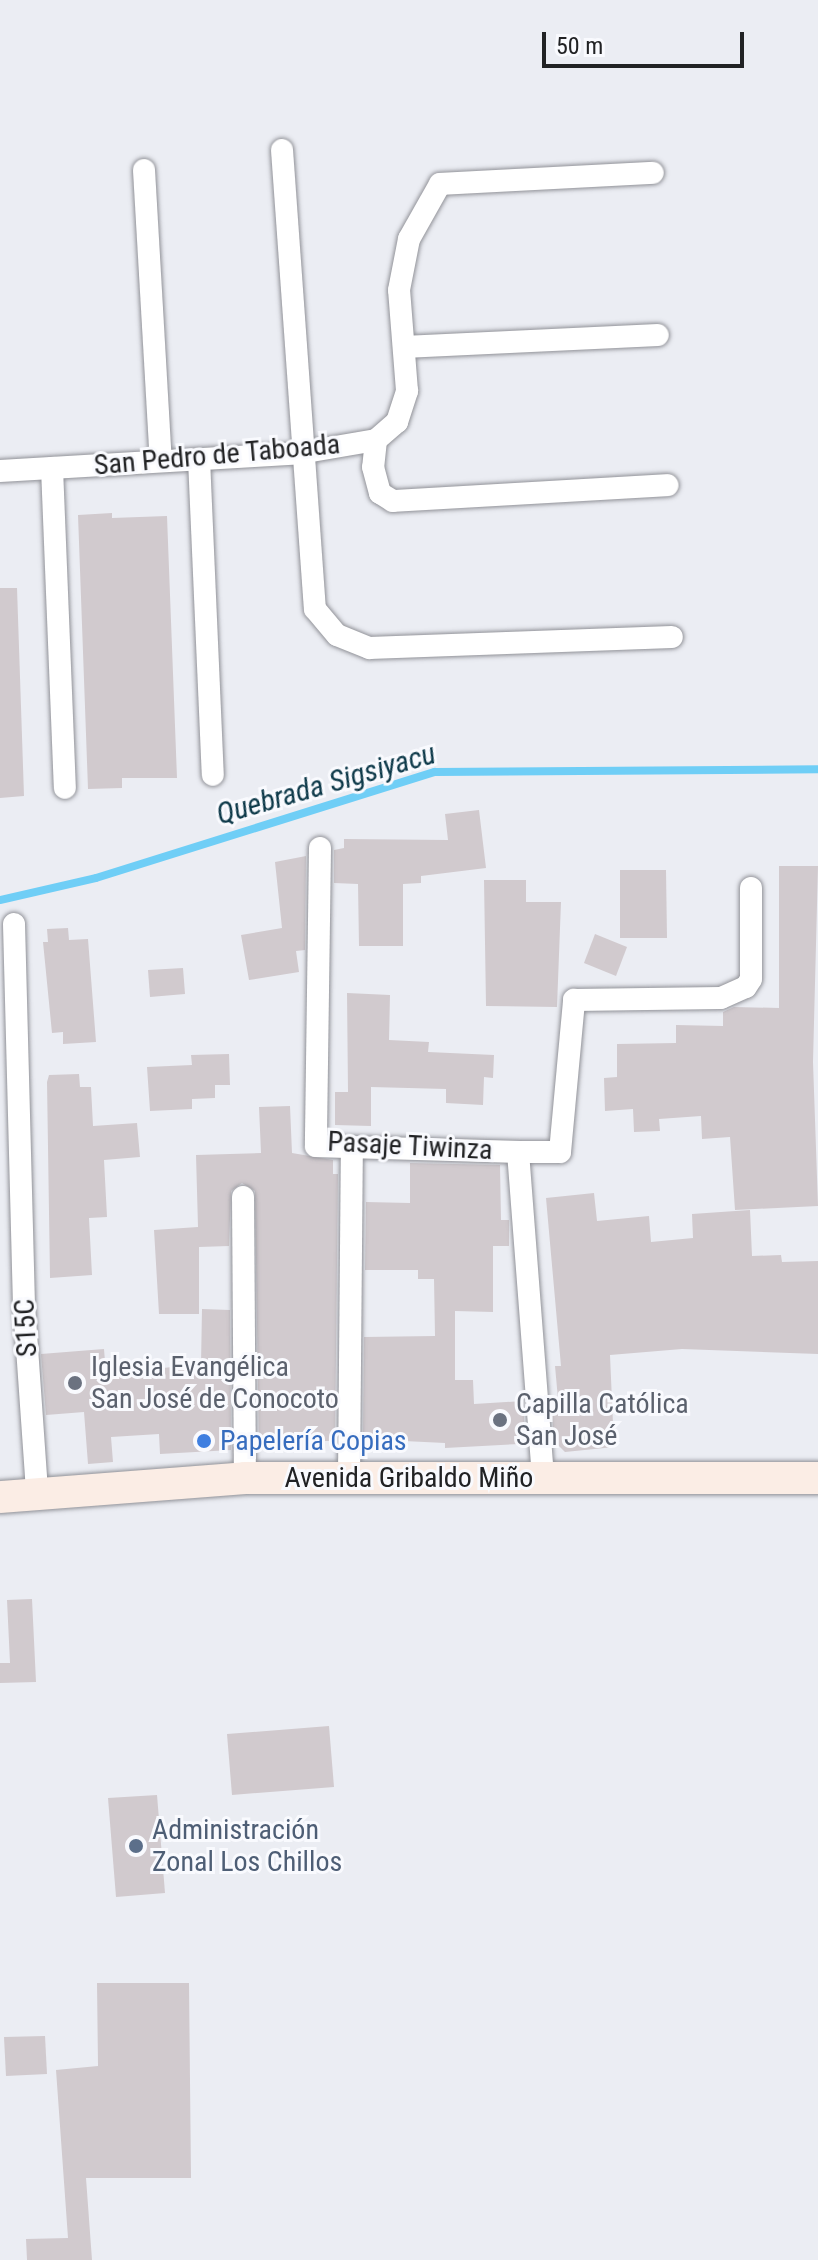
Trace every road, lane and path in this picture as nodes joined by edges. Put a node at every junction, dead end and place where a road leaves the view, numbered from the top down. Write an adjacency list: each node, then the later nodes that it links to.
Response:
1 (282, 150): 7 (street)
2 (144, 170): 9 (street)
3 (653, 173): 5 (street, San Pedro de Taboada)
4 (658, 335): 5 (street)
5 (404, 347): 6 (street, San Pedro de Taboada)
6 (376, 440): 7 (street, San Pedro de Taboada); 12 (street)
7 (300, 453): 8 (street, San Pedro de Taboada); 13 (street)
8 (199, 459): 9 (street, San Pedro de Taboada); 14 (street)
9 (161, 461): 10 (street, San Pedro de Taboada)
10 (52, 468): 11 (street, San Pedro de Taboada); 15 (street)
11 (0, 471)
12 (668, 485)
13 (672, 637)
14 (213, 775)
15 (65, 788)
16 (320, 848): 19 (street, Pasaje Tiwinza)
17 (751, 888): 20 (street)
18 (14, 924): 26 (street, S15C)
19 (352, 1147): 20 (street, Pasaje Tiwinza); 23 (street)
20 (518, 1152): 24 (street, Pasaje Tiwinza)
21 (243, 1197): 22 (street)
22 (245, 1478): 23 (street, Avenida Gribaldo Miño); 26 (street, Avenida Gribaldo Miño)
23 (349, 1478): 24 (street, Avenida Gribaldo Miño)
24 (543, 1478): 25 (street, Avenida Gribaldo Miño)
25 (818, 1478)
26 (37, 1491): 27 (street, Avenida Gribaldo Miño)
27 (0, 1497)

